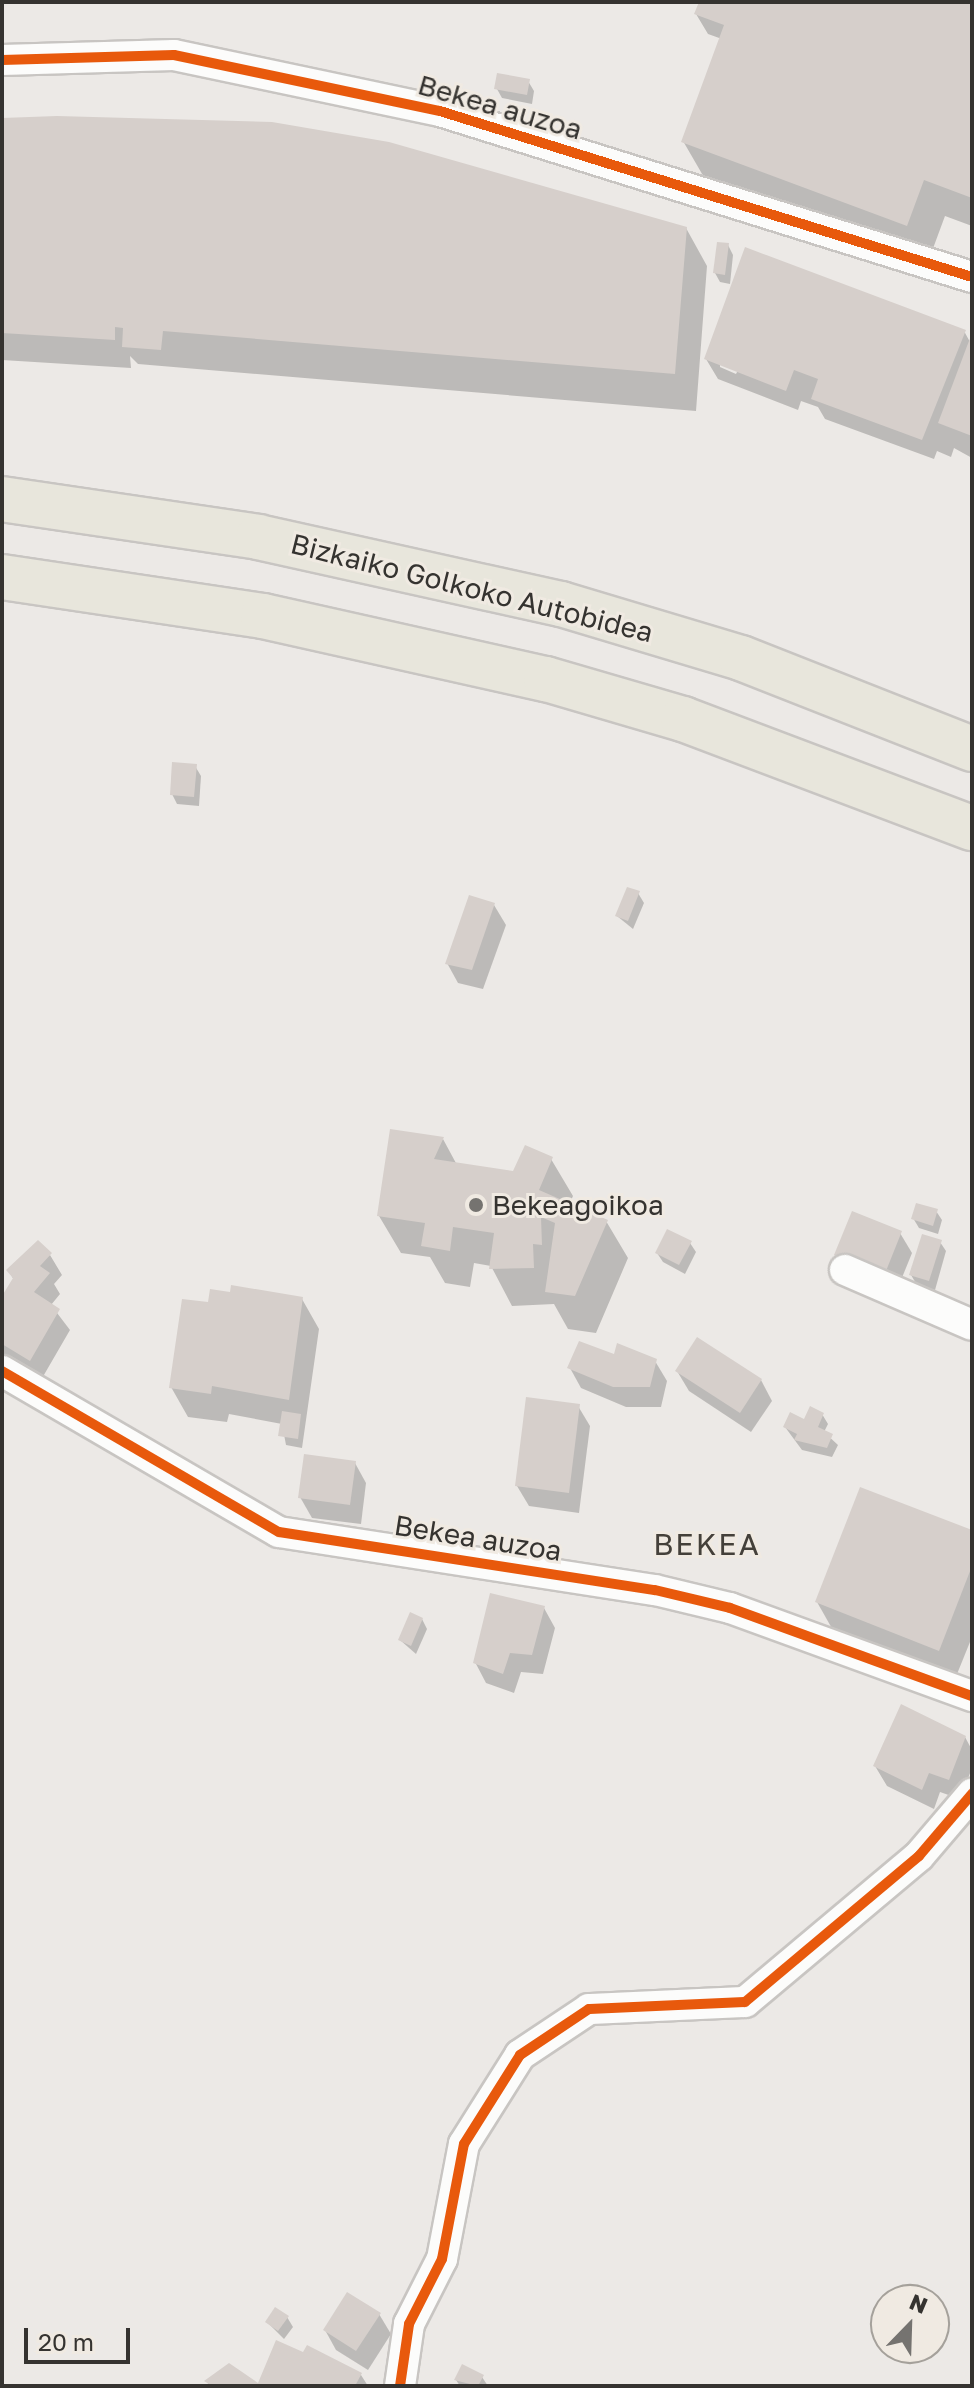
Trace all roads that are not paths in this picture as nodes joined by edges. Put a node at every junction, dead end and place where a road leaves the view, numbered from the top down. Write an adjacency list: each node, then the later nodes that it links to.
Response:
1 (2, 60): 2 (street, Bekea auzoa)
2 (972, 277)
3 (2, 499): 5 (highway, Bizkaiko Golkoko Autobidea)
4 (2, 577): 8 (highway)
5 (741, 658): 6 (highway); 7 (highway, Bizkaiko Golkoko Autobidea)
6 (972, 719)
7 (972, 749)
8 (972, 828)
9 (845, 1270): 10 (street)
10 (972, 1325)
11 (2, 1371): 12 (street, Bekea auzoa)
12 (972, 1696)
13 (972, 1794): 14 (street)
14 (400, 2386)

